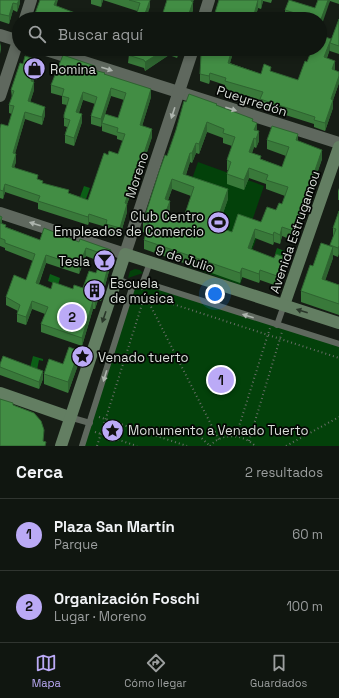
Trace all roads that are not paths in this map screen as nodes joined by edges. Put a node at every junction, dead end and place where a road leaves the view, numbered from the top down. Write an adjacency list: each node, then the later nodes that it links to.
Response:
1 (31, 0): 3 (street)
2 (209, 0): 4 (street)
3 (27, 12)
4 (205, 12)
5 (0, 35): 6 (street)
6 (12, 38)
7 (14, 56): 11 (street)
8 (65, 56): 10 (street, Pueyrredón, one-way to 10)
9 (191, 56): 10 (street, Moreno)
10 (179, 93): 12 (street, Pueyrredón, one-way to 12); 15 (street, Moreno, one-way to 15)
11 (0, 96)
12 (339, 143)
13 (339, 147): 19 (main road, Avenida Estrugamou)
14 (0, 213): 15 (street, 9 de Julio, one-way to 14)
15 (125, 254): 16 (main road, 9 de Julio); 17 (main road, Moreno)
16 (150, 262): 18 (lane); 19 (main road, 9 de Julio)
17 (117, 279): 18 (lane); 24 (main road, Moreno, one-way to 24)
18 (138, 283): 21 (lane, one-way to 18); 25 (lane, one-way to 25)
19 (284, 305): 20 (main road, 9 de Julio, one-way to 19); 21 (lane, Avenida Estrugamou)
20 (339, 323)
21 (277, 326): 22 (lane)
22 (339, 344)
23 (0, 393): 24 (main road)
24 (69, 416): 25 (lane); 26 (main road, Moreno)
25 (90, 423): 27 (lane)
26 (61, 446)
27 (82, 446)

